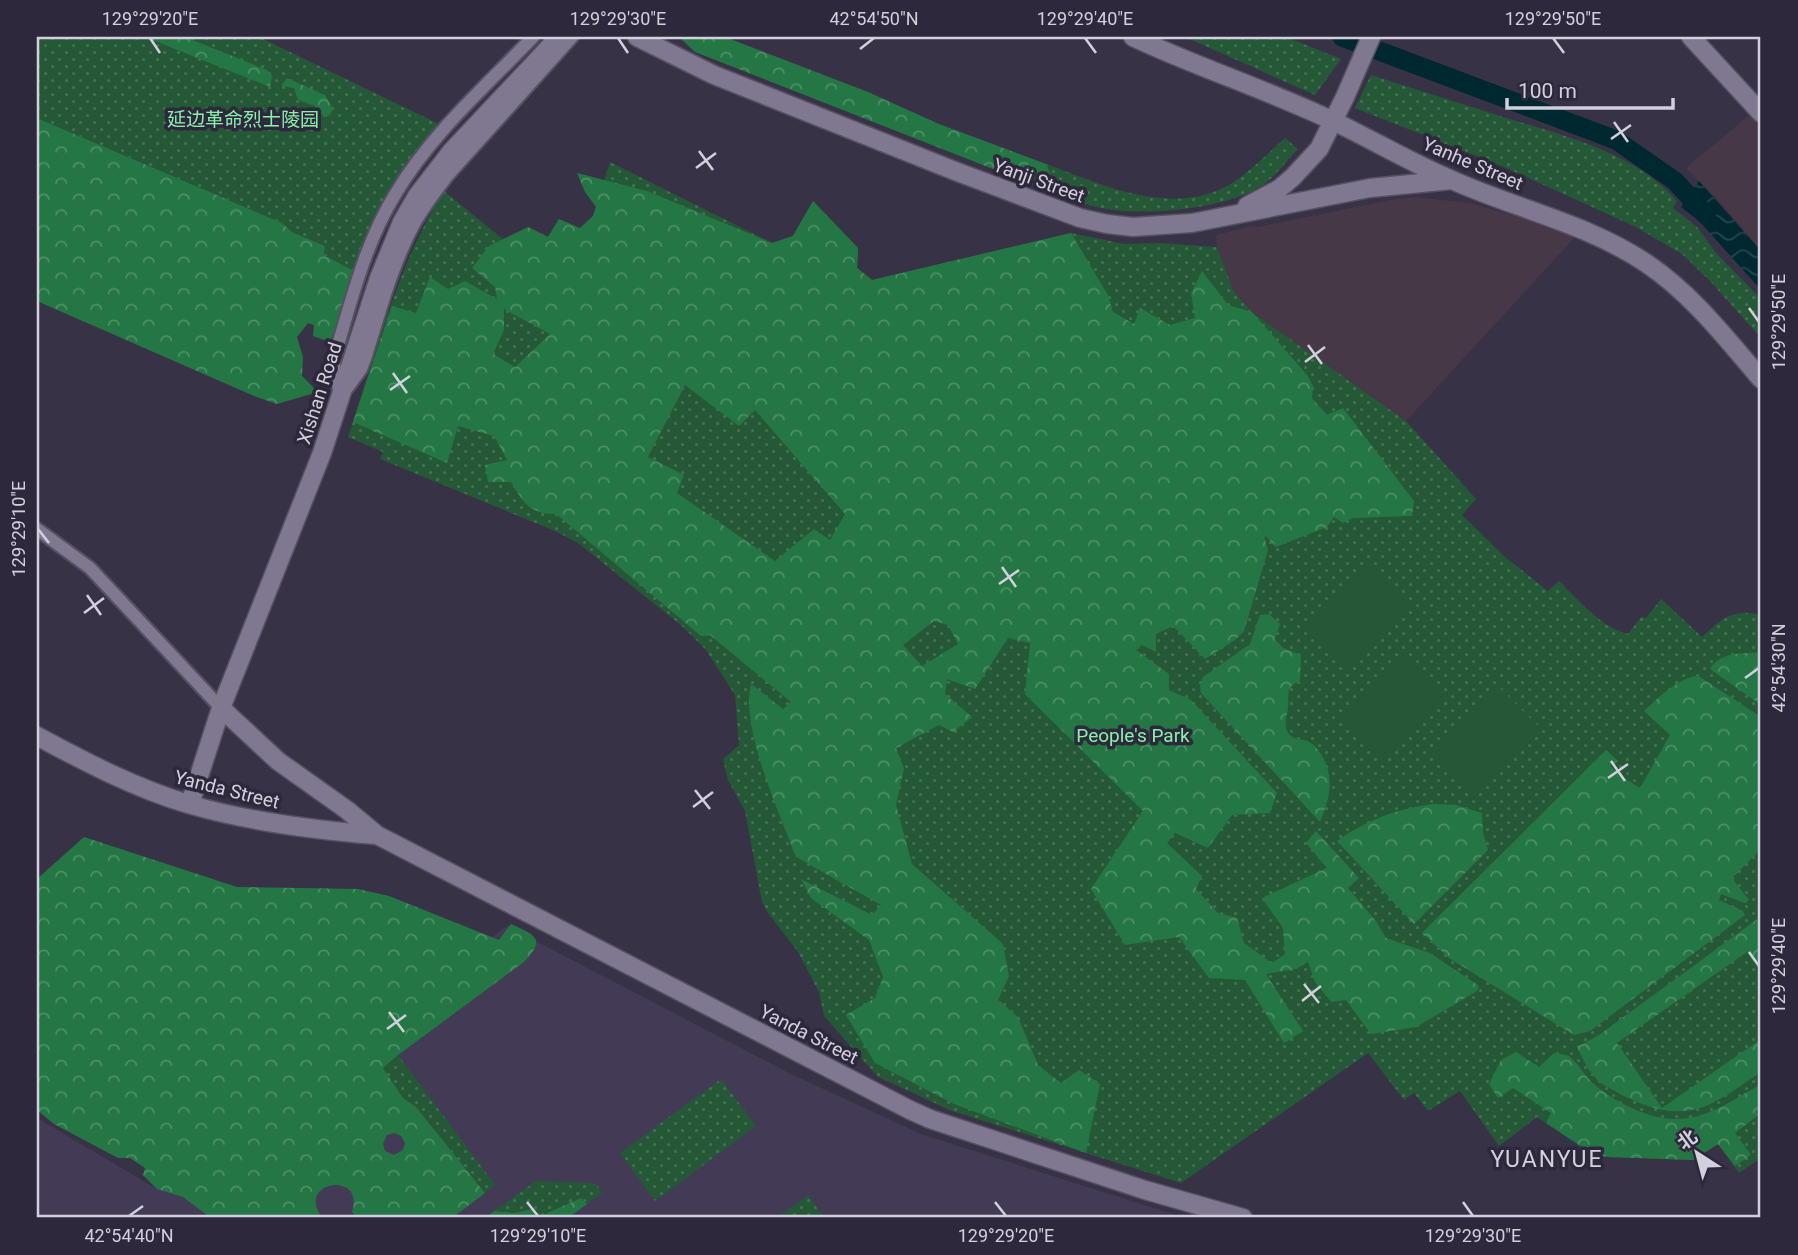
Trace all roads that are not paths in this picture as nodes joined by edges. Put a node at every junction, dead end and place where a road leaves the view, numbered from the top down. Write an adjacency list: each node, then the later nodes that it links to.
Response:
1 (533, 37): 15 (street)
2 (559, 37): 15 (main road, Xishan Road)
3 (572, 37): 15 (street)
4 (637, 37): 13 (main road, Yanji Street)
5 (1133, 37): 11 (main road, Yanhe Street)
6 (1371, 37): 11 (main road)
7 (1691, 37): 10 (main road)
8 (1706, 37): 9 (main road)
9 (1761, 97)
10 (1761, 113)
11 (1332, 120): 12 (main road, Yanhe Street); 13 (main road)
12 (1452, 180): 13 (main road, Yanji Street); 14 (main road, Yanhe Street)
13 (1228, 215)
14 (1761, 379)
15 (340, 399): 17 (main road, Xishan Road)
16 (37, 529): 17 (street)
17 (221, 708): 19 (main road, Xishan Road); 20 (main road, Yanda Street)
18 (37, 736): 19 (main road, Yanda Street)
19 (190, 804): 20 (main road, Yanda Street)
20 (377, 835): 21 (main road, Yanda Street)
21 (1243, 1218)

